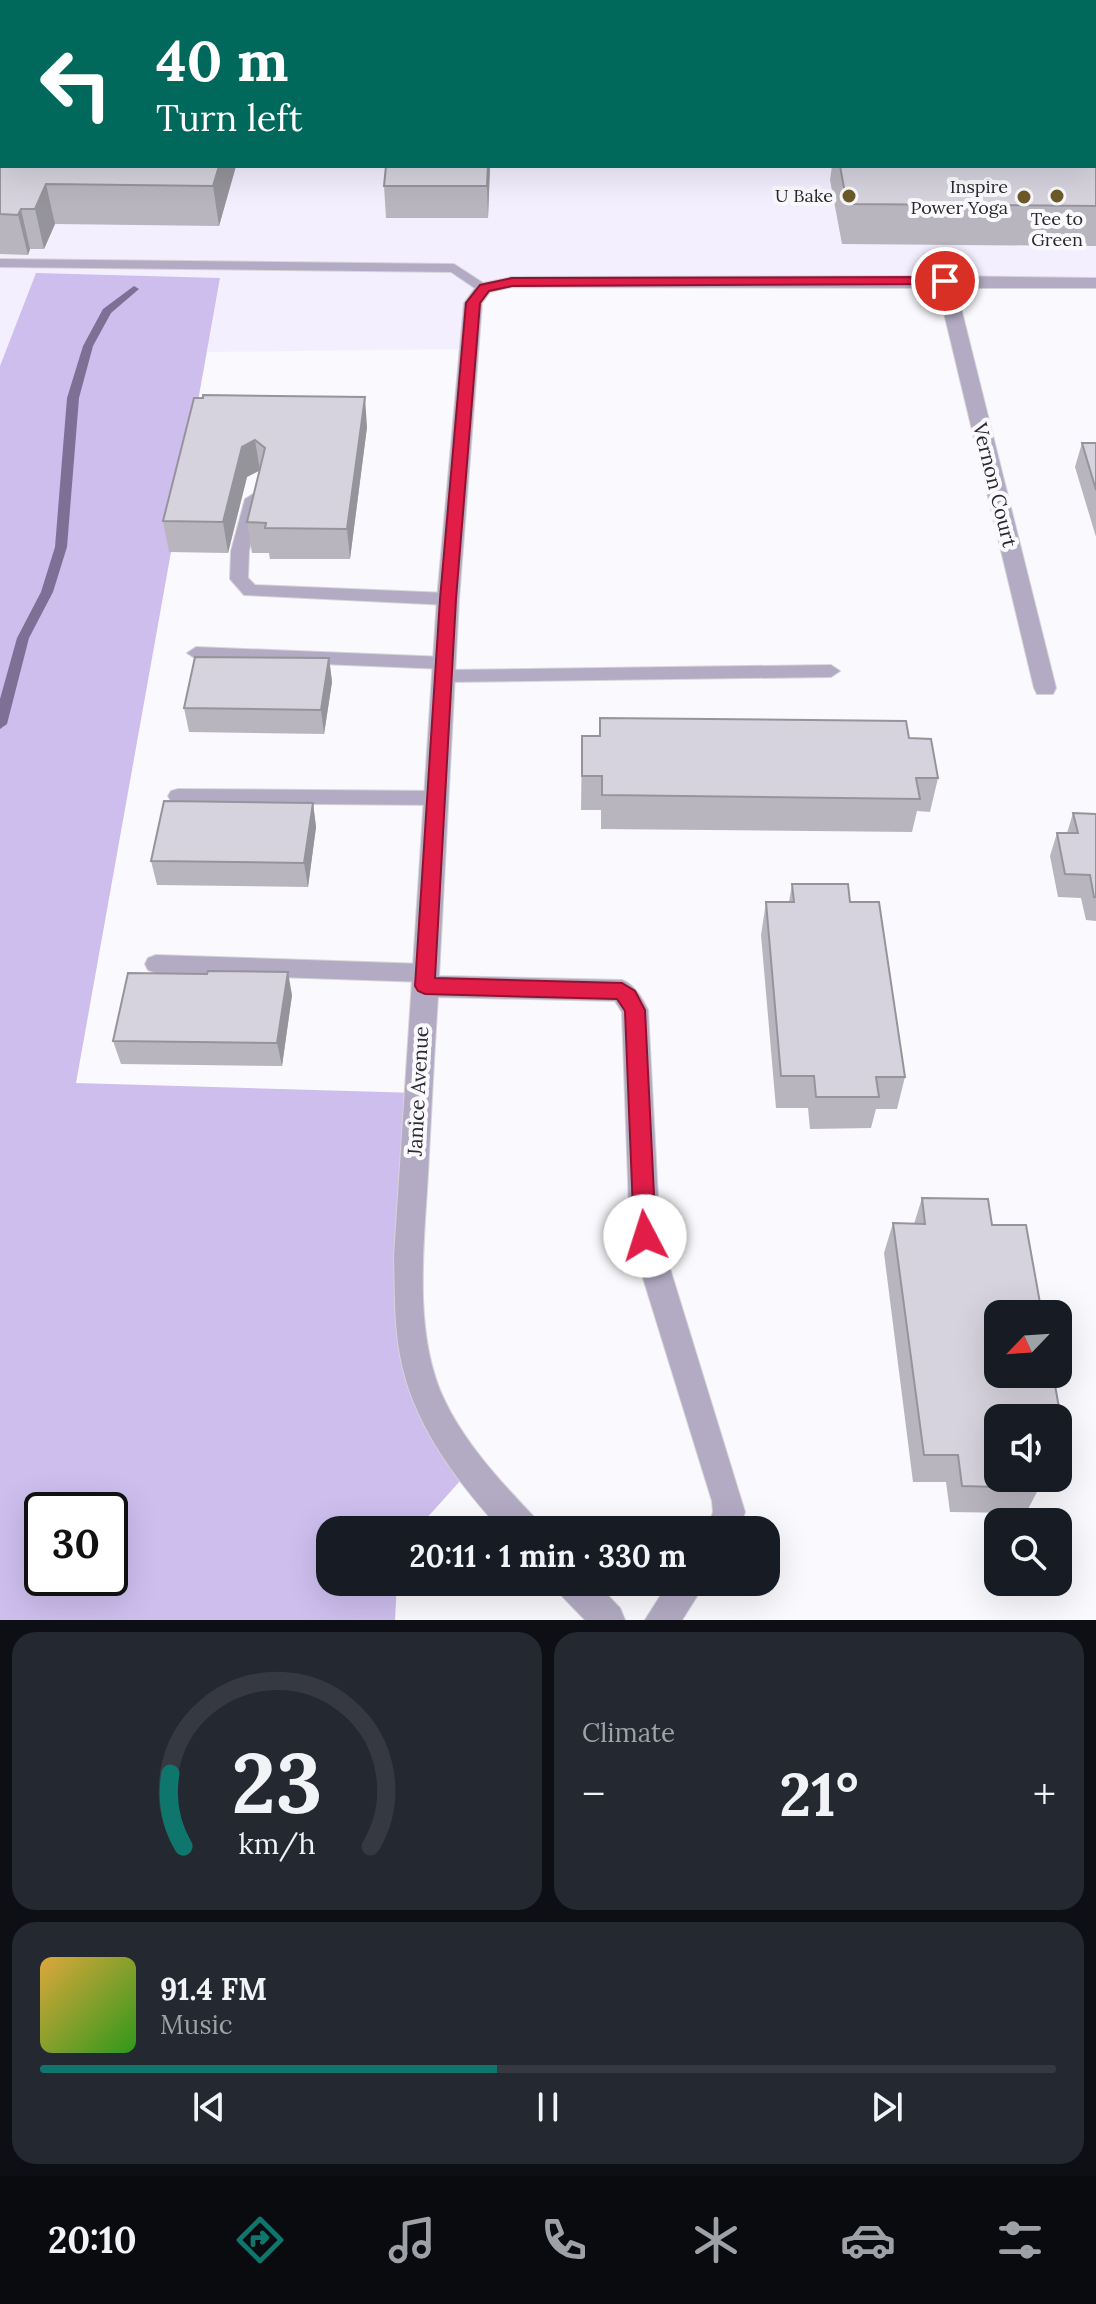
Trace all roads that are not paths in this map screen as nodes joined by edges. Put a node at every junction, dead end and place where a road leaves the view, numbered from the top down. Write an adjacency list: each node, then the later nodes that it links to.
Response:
1 (0, 263): 4 (lane)
2 (945, 281): 3 (street); 4 (street); 10 (street, Vernon Court)
3 (1096, 283)
4 (484, 288): 6 (street, Janice Avenue)
5 (258, 478): 6 (lane)
6 (448, 599): 8 (street, Janice Avenue)
7 (196, 653): 8 (lane)
8 (444, 670): 9 (lane); 12 (street, Janice Avenue)
9 (831, 671)
10 (1045, 688)
11 (178, 796): 12 (lane)
12 (436, 798): 14 (street, Janice Avenue)
13 (156, 964): 14 (lane)
14 (425, 979): 15 (street, Janice Avenue); 16 (street)
15 (511, 1516)
16 (728, 1516)
17 (585, 1596): 19 (street)
18 (679, 1596): 20 (street)
19 (608, 1620)
20 (662, 1620)

